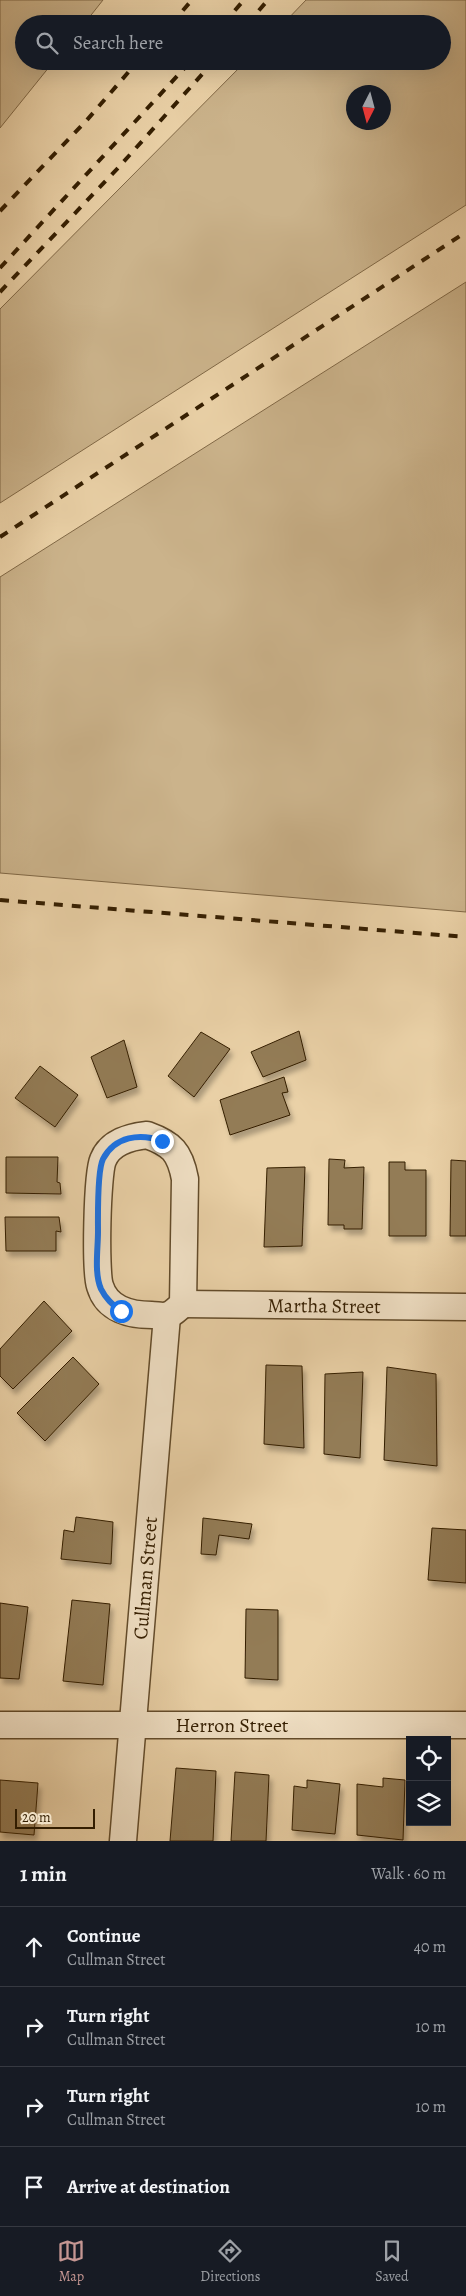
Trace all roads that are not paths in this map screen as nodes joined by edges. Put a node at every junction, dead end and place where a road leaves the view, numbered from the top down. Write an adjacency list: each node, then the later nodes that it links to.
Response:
1 (466, 1307): 2 (street, Martha Street)
2 (175, 1310): 2 (street, Cullman Street); 3 (street, Cullman Street)
3 (132, 1724): 4 (street, Herron Street); 5 (street, Herron Street); 6 (street, Cullman Street)
4 (0, 1725)
5 (466, 1725)
6 (123, 1841)

